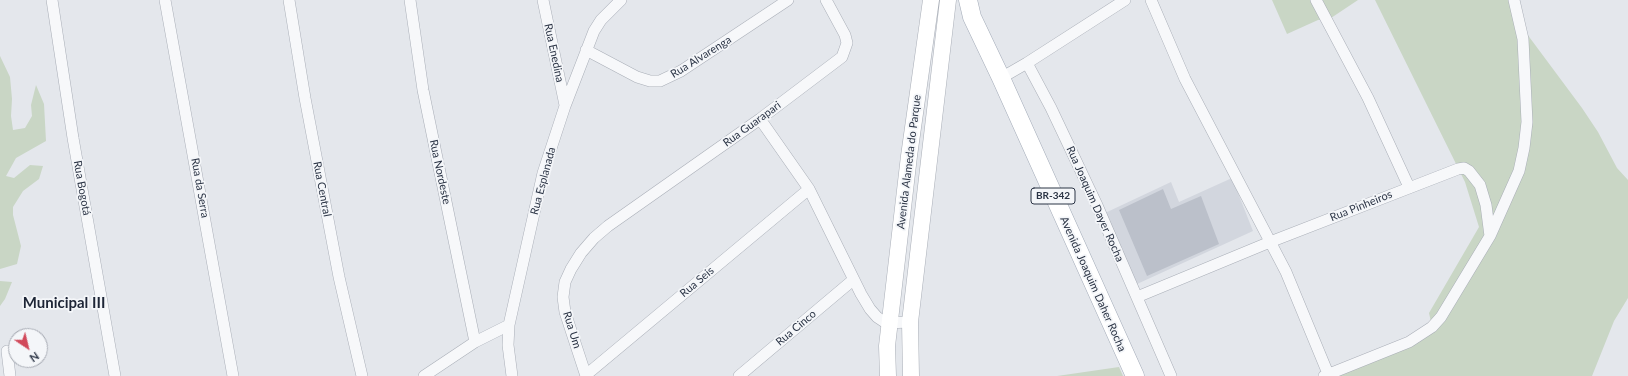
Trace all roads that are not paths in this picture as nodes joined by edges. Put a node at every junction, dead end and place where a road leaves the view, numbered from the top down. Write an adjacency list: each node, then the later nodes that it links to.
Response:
1 (52, 0): 37 (street, Rua Bogotá)
2 (165, 0): 38 (street, Rua da Serra)
3 (289, 0): 39 (street, Rua Central)
4 (410, 0): 32 (street, Rua Nordeste)
5 (543, 0): 20 (street, Rua Enedina)
6 (621, 0): 17 (street, Rua Esplanada)
7 (788, 0): 17 (street, Rua Alvarenga)
8 (826, 0): 21 (street, Rua Guarapari)
9 (931, 0): 30 (street, Avenida Alameda do Parque)
10 (948, 0): 29 (street, Avenida Alameda do Parque)
11 (955, 0): 16 (main road, BR-342)
12 (1125, 0): 18 (street)
13 (1151, 0): 26 (street)
14 (1316, 0): 22 (street)
15 (1514, 0): 25 (street)
16 (970, 9): 19 (main road, Avenida Joaquim Daher Rocha / BR-342)
17 (586, 50): 20 (street, Rua Esplanada)
18 (1027, 63): 19 (street); 28 (street, Rua Joaquim Dayer Rocha)
19 (1001, 78): 45 (main road, Avenida Joaquim Daher Rocha / BR-342)
20 (565, 106): 31 (street, Rua Esplanada)
21 (760, 119): 23 (street); 24 (street, Rua Guarapari)
22 (1409, 187): 25 (street, Rua Pinheiros); 26 (street, Rua Pinheiros)
23 (809, 189): 27 (street); 34 (street, Rua Seis)
24 (608, 226): 34 (street, Rua Um)
25 (1490, 236): 35 (street)
26 (1270, 242): 28 (street, Rua Pinheiros); 35 (street)
27 (854, 280): 30 (street); 42 (street, Rua Cinco)
28 (1137, 297): 46 (street, Rua Joaquim Dayer Rocha)
29 (910, 322): 30 (street); 44 (street, Avenida Alameda do Parque)
30 (890, 323): 43 (street, Avenida Alameda do Parque)
31 (509, 325): 32 (street); 41 (street, Rua Esplanada)
32 (475, 342): 40 (street)
33 (7, 351): 36 (street)
34 (586, 375)
35 (1327, 375)
36 (10, 376)
37 (115, 376)
38 (233, 376)
39 (362, 376)
40 (424, 376)
41 (512, 376)
42 (739, 376)
43 (888, 376)
44 (911, 376)
45 (1135, 376)
46 (1171, 376)

